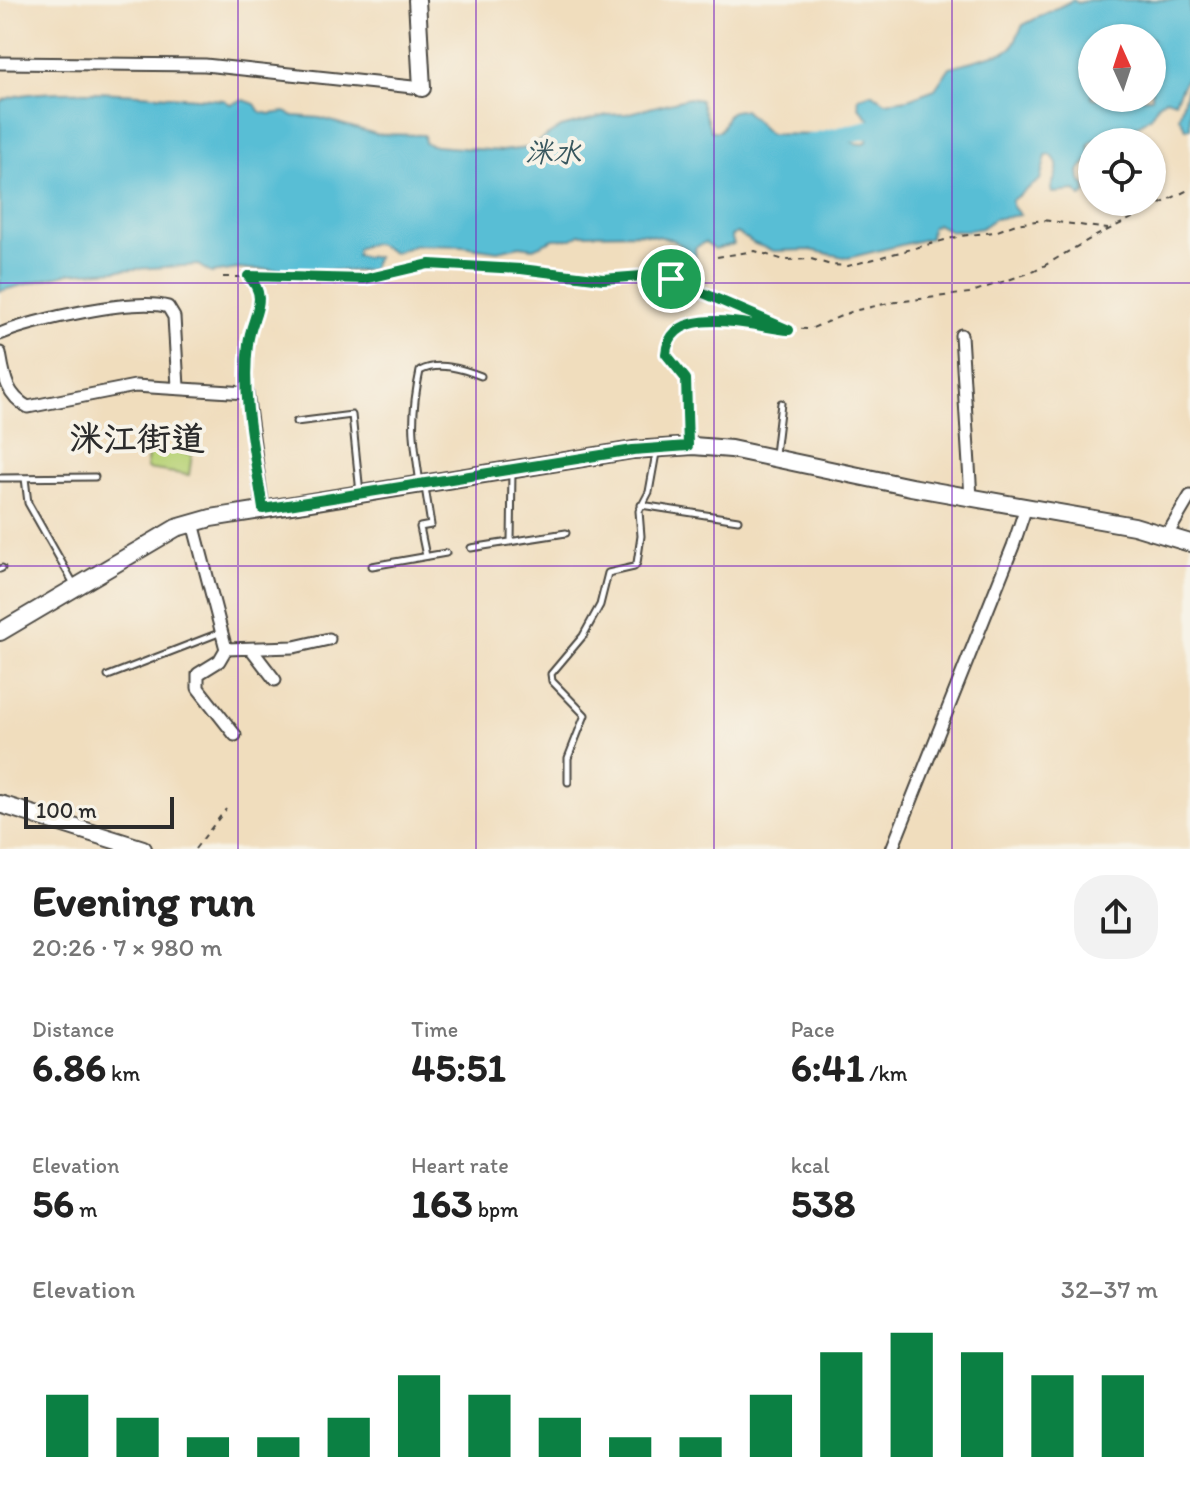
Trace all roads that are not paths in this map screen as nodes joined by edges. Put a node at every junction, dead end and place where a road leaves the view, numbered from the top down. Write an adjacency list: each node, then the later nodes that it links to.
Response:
1 (417, 0): 3 (main road)
2 (0, 63): 3 (street)
3 (422, 88)
4 (248, 276): 10 (lane)
5 (0, 334): 9 (street)
6 (961, 335): 22 (street)
7 (0, 353): 9 (street)
8 (481, 376): 19 (lane)
9 (178, 387): 10 (street)
10 (247, 393): 25 (street)
11 (781, 403): 14 (lane)
12 (296, 422): 20 (lane)
13 (657, 449): 14 (main road); 15 (main road); 23 (lane)
14 (774, 459): 22 (main road)
15 (512, 470): 19 (main road); 30 (lane)
16 (95, 477): 18 (lane)
17 (0, 478): 18 (lane)
18 (25, 478): 36 (lane)
19 (422, 484): 20 (main road); 34 (lane)
20 (360, 494): 25 (main road)
21 (1190, 496): 29 (street)
22 (971, 498): 24 (main road)
23 (640, 505): 26 (lane); 45 (lane)
24 (1026, 507): 29 (main road); 48 (street)
25 (263, 509): 27 (main road)
26 (738, 520)
27 (193, 523): 36 (main road); 38 (street)
28 (566, 533): 30 (lane)
29 (1167, 535): 31 (main road)
30 (511, 542): 32 (lane)
31 (1190, 543)
32 (471, 548)
33 (446, 553): 34 (lane)
34 (426, 556): 35 (lane)
35 (372, 566)
36 (76, 588): 37 (main road)
37 (0, 632)
38 (220, 633): 40 (street); 42 (lane)
39 (329, 639): 41 (street)
40 (226, 649): 41 (street); 44 (street)
41 (252, 650): 43 (street)
42 (108, 676)
43 (275, 680)
44 (235, 735)
45 (568, 782)
46 (0, 804): 47 (main road)
47 (143, 849)
48 (892, 849)

